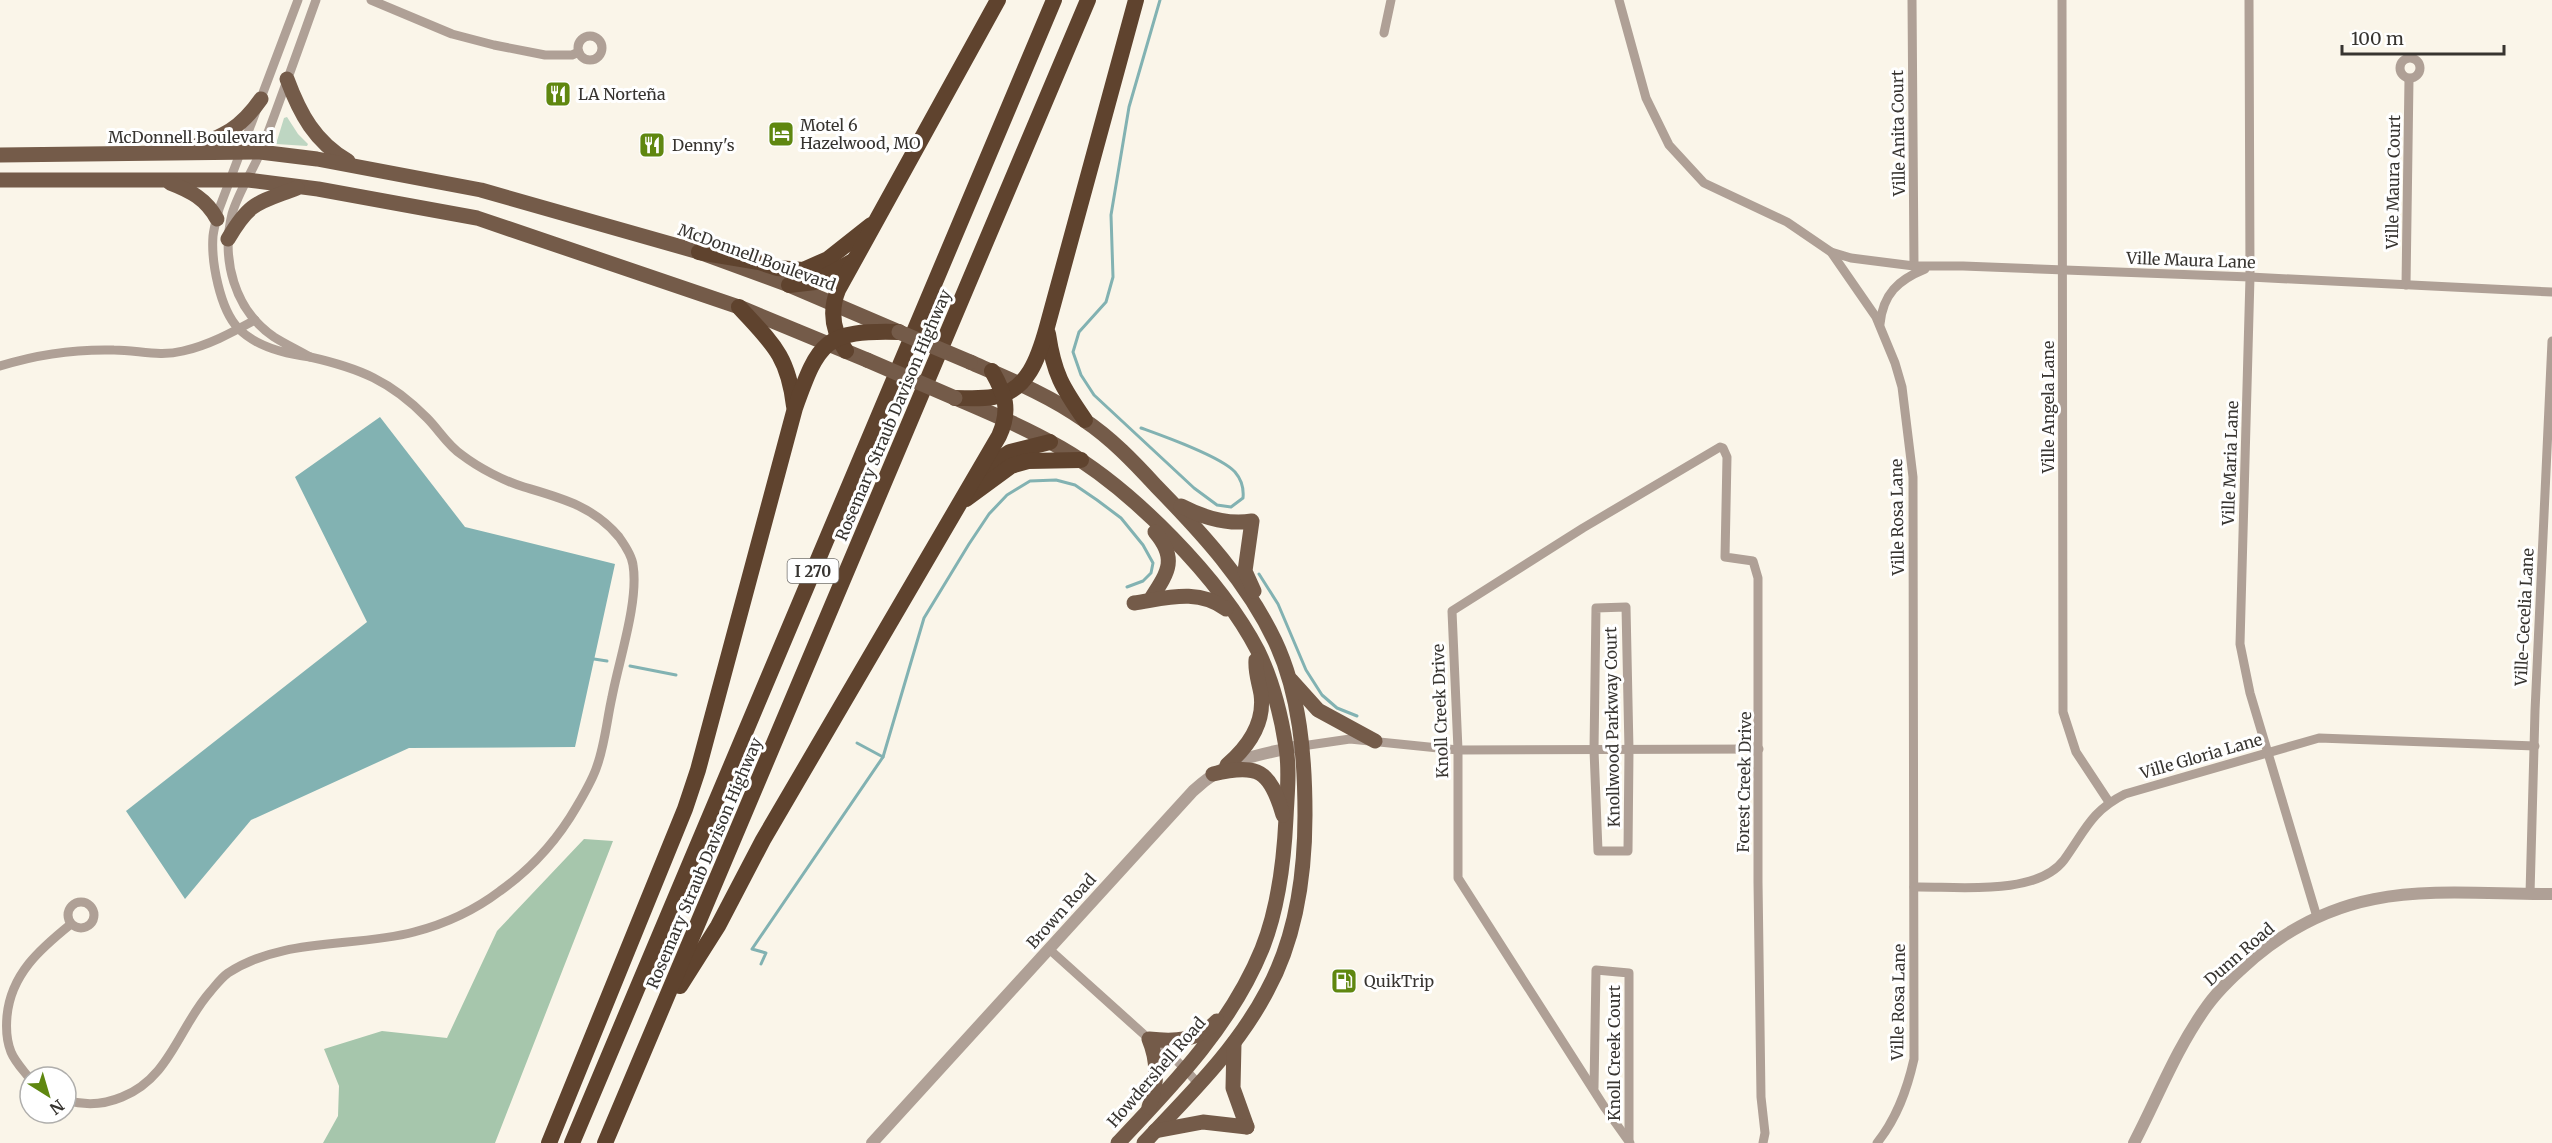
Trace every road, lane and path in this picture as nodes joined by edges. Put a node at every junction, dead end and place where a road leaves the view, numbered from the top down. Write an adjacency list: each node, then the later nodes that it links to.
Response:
1 (298, 0): 17 (street)
2 (316, 0): 15 (street)
3 (371, 0): 14 (street)
4 (998, 0): 29 (highway)
5 (1054, 0): 105 (highway, Rosemary Straub Davison Highway / I 270)
6 (1088, 0): 93 (highway, Rosemary Straub Davison Highway / I 270)
7 (1136, 0): 45 (highway)
8 (1391, 0): 13 (street)
9 (1619, 0): 32 (street, Ville Rosa Lane)
10 (1911, 0): 34 (street, Ville Anita Court)
11 (2062, 0): 36 (street, Ville Angela Lane)
12 (2249, 0): 37 (street, Ville Maria Lane)
13 (1384, 33)
14 (579, 52)
15 (287, 79): 19 (street); 22 (main road)
16 (2409, 79): 39 (street, Ville Maura Court)
17 (261, 99): 18 (street); 20 (main road)
18 (242, 152): 19 (main road, McDonnell Boulevard); 20 (main road, McDonnell Boulevard); 25 (street)
19 (260, 152): 22 (main road, McDonnell Boulevard); 26 (street)
20 (181, 153): 21 (main road, McDonnell Boulevard)
21 (0, 155)
22 (358, 167): 31 (main road, McDonnell Boulevard)
23 (0, 180): 24 (main road)
24 (162, 180): 25 (main road); 28 (main road)
25 (232, 180): 26 (main road); 28 (street)
26 (248, 180): 27 (main road); 30 (street)
27 (302, 187): 30 (main road); 42 (main road)
28 (217, 219): 47 (street)
29 (879, 219): 31 (highway); 33 (highway)
30 (228, 238): 43 (street)
31 (699, 252): 38 (main road, McDonnell Boulevard)
32 (1831, 252): 34 (street, Ville Maura Lane); 44 (street, Ville Rosa Lane)
33 (854, 261): 38 (highway); 41 (highway)
34 (1914, 266): 35 (street, Ville Maura Lane)
35 (1930, 267): 36 (street, Ville Maura Lane); 44 (street)
36 (2063, 271): 37 (street, Ville Maura Lane); 84 (street, Ville Angela Lane)
37 (2250, 277): 39 (street, Ville Maura Lane); 81 (street, Ville Maria Lane)
38 (789, 285): 41 (main road, McDonnell Boulevard)
39 (2406, 285): 40 (street, Ville Maura Lane)
40 (2552, 292)
41 (834, 304): 46 (main road, McDonnell Boulevard); 50 (highway)
42 (740, 307): 50 (main road); 57 (highway)
43 (255, 320): 47 (street); 51 (street)
44 (1880, 326): 86 (street, Ville Rosa Lane)
45 (1047, 327): 54 (highway); 59 (highway)
46 (880, 328): 48 (highway); 50 (highway)
47 (239, 329): 51 (street); 52 (street)
48 (899, 332): 53 (main road, bridge)
49 (2552, 341): 75 (street, Ville-Cecelia Lane)
50 (837, 345): 56 (main road, bridge); 57 (highway)
51 (310, 357): 100 (street)
52 (0, 366)
53 (992, 371): 54 (main road); 55 (highway)
54 (1020, 383): 55 (highway); 59 (main road)
55 (1004, 394): 56 (highway); 58 (highway)
56 (955, 398): 58 (main road)
57 (795, 408): 104 (highway)
58 (1005, 420): 60 (main road); 63 (highway)
59 (1084, 420): 65 (main road)
60 (1050, 441): 62 (main road); 63 (highway)
61 (1723, 448): 77 (street, Forest Creek Drive); 78 (street, Knoll Creek Drive)
62 (1082, 460): 64 (main road); 66 (highway)
63 (977, 474): 66 (highway)
64 (1114, 485): 67 (main road); 70 (main road)
65 (1171, 500): 69 (main road); 69 (main road)
66 (958, 505): 93 (highway)
67 (1152, 597)
68 (1134, 603): 70 (main road)
69 (1257, 608): 72 (main road)
70 (1238, 619): 71 (main road)
71 (1258, 651): 76 (main road); 82 (main road)
72 (1284, 669): 73 (main road); 74 (main road)
73 (1375, 741): 74 (street); 78 (street)
74 (1302, 746): 76 (street, Brown Road); 95 (main road)
75 (2535, 746): 81 (street, Ville Gloria Lane); 87 (street, Ville-Cecelia Lane)
76 (1287, 749): 82 (street, Brown Road); 85 (main road, Howdershell Road)
77 (1759, 749): 80 (street); 110 (street, Forest Creek Drive)
78 (1458, 750): 79 (street); 99 (street, Knoll Creek Drive)
79 (1594, 750): 80 (street); 80 (street, Knollwood Parkway Court); 80 (street, Knollwood Parkway Court)
80 (1629, 750)
81 (2268, 752): 84 (street, Ville Gloria Lane); 89 (street, Ville Maria Lane)
82 (1227, 765): 83 (street, Brown Road)
83 (1213, 774): 85 (main road); 91 (street, Brown Road)
84 (2109, 802): 86 (street, Ville Gloria Lane)
85 (1286, 826): 92 (main road, Howdershell Road)
86 (1914, 887): 111 (street, Ville Rosa Lane)
87 (2530, 894): 88 (street, Dunn Road); 89 (street, Dunn Road)
88 (2552, 894)
89 (2317, 917): 112 (street, Dunn Road)
90 (71, 924): 96 (street)
91 (1049, 949): 94 (street); 107 (street, Brown Road)
92 (1233, 1004): 94 (main road); 97 (main road, Howdershell Road)
93 (655, 1024): 106 (highway, Rosemary Straub Davison Highway / I 270)
94 (1149, 1039): 97 (street); 101 (main road)
95 (1234, 1043): 98 (main road); 102 (main road)
96 (20, 1065)
97 (1187, 1070): 98 (street); 101 (main road, Howdershell Road)
98 (1200, 1086): 102 (main road)
99 (1594, 1089): 103 (street); 103 (street, Knoll Creek Court)
100 (78, 1104)
101 (1147, 1113): 108 (main road, Howdershell Road)
102 (1155, 1131): 109 (main road)
103 (1629, 1142)
104 (549, 1143)
105 (572, 1143)
106 (605, 1143)
107 (872, 1143)
108 (1118, 1143)
109 (1144, 1143)
110 (1763, 1143)
111 (1877, 1143)
112 (2134, 1143)

